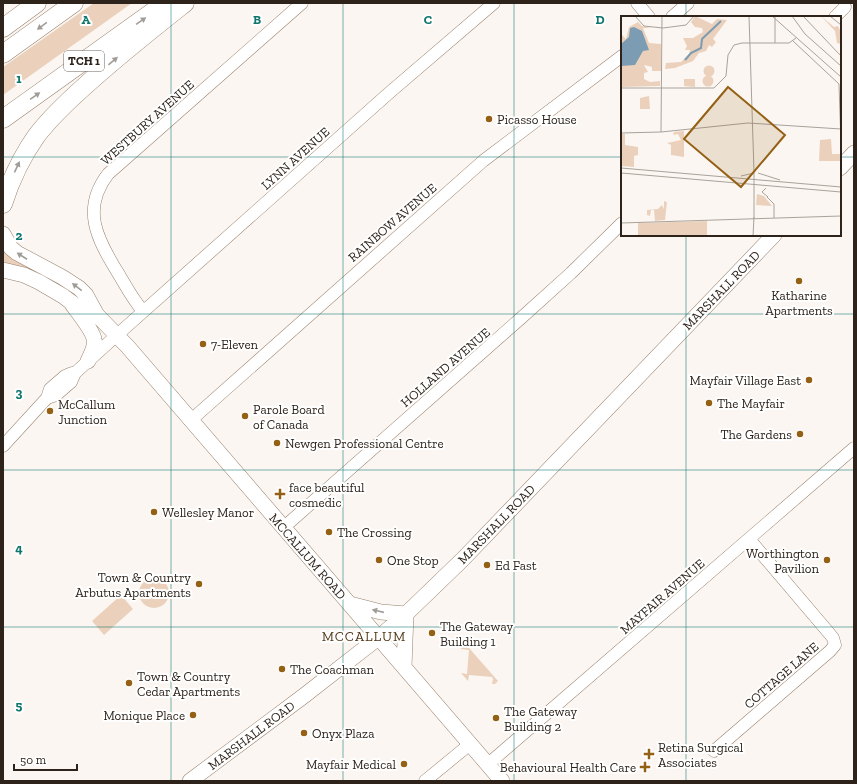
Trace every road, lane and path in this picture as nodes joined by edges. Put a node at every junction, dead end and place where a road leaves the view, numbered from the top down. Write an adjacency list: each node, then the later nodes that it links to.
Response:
1 (37, 3): 13 (highway)
2 (74, 3): 14 (highway, one-way to 14)
3 (165, 3): 16 (highway, TCH 1, one-way to 3)
4 (185, 3): 19 (highway, one-way to 4)
5 (302, 3): 25 (street, WESTBURY AVENUE)
6 (494, 3): 25 (street, LYNN AVENUE)
7 (637, 3): 10 (street)
8 (688, 3): 11 (street)
9 (845, 7): 12 (street)
10 (648, 16)
11 (673, 16)
12 (836, 16)
13 (3, 28)
14 (3, 54)
15 (621, 57): 29 (street, RAINBOW AVENUE)
16 (3, 119)
17 (854, 153): 18 (main road)
18 (841, 167)
19 (3, 204)
20 (621, 225): 32 (street, HOLLAND AVENUE)
21 (3, 234): 26 (main road, MCCALLUM ROAD, one-way to 21)
22 (773, 236): 35 (main road, MARSHALL ROAD)
23 (3, 270): 24 (main road, MCCALLUM ROAD)
24 (70, 301): 26 (main road, MCCALLUM ROAD); 28 (main road)
25 (143, 312): 27 (street, LYNN AVENUE)
26 (98, 315): 27 (main road, MCCALLUM ROAD)
27 (117, 335): 28 (street, LYNN AVENUE); 29 (main road, MCCALLUM ROAD)
28 (88, 361): 30 (street, LYNN AVENUE)
29 (190, 421): 32 (main road, MCCALLUM ROAD)
30 (3, 446)
31 (854, 448): 33 (street, MAYFAIR AVENUE)
32 (283, 528): 34 (main road, MCCALLUM ROAD)
33 (749, 539): 39 (street, COTTAGE LANE); 40 (street, MAYFAIR AVENUE)
34 (350, 604): 35 (main road, one-way to 34); 36 (main road, MCCALLUM ROAD)
35 (406, 614): 36 (main road, MARSHALL ROAD); 37 (main road)
36 (378, 638): 37 (main road, MCCALLUM ROAD); 41 (main road, MARSHALL ROAD)
37 (404, 667): 38 (main road, MCCALLUM ROAD)
38 (470, 744): 40 (main road, MCCALLUM ROAD); 42 (street)
39 (714, 751)
40 (488, 765): 43 (main road, MCCALLUM ROAD)
41 (190, 781)
42 (425, 781)
43 (502, 781)

